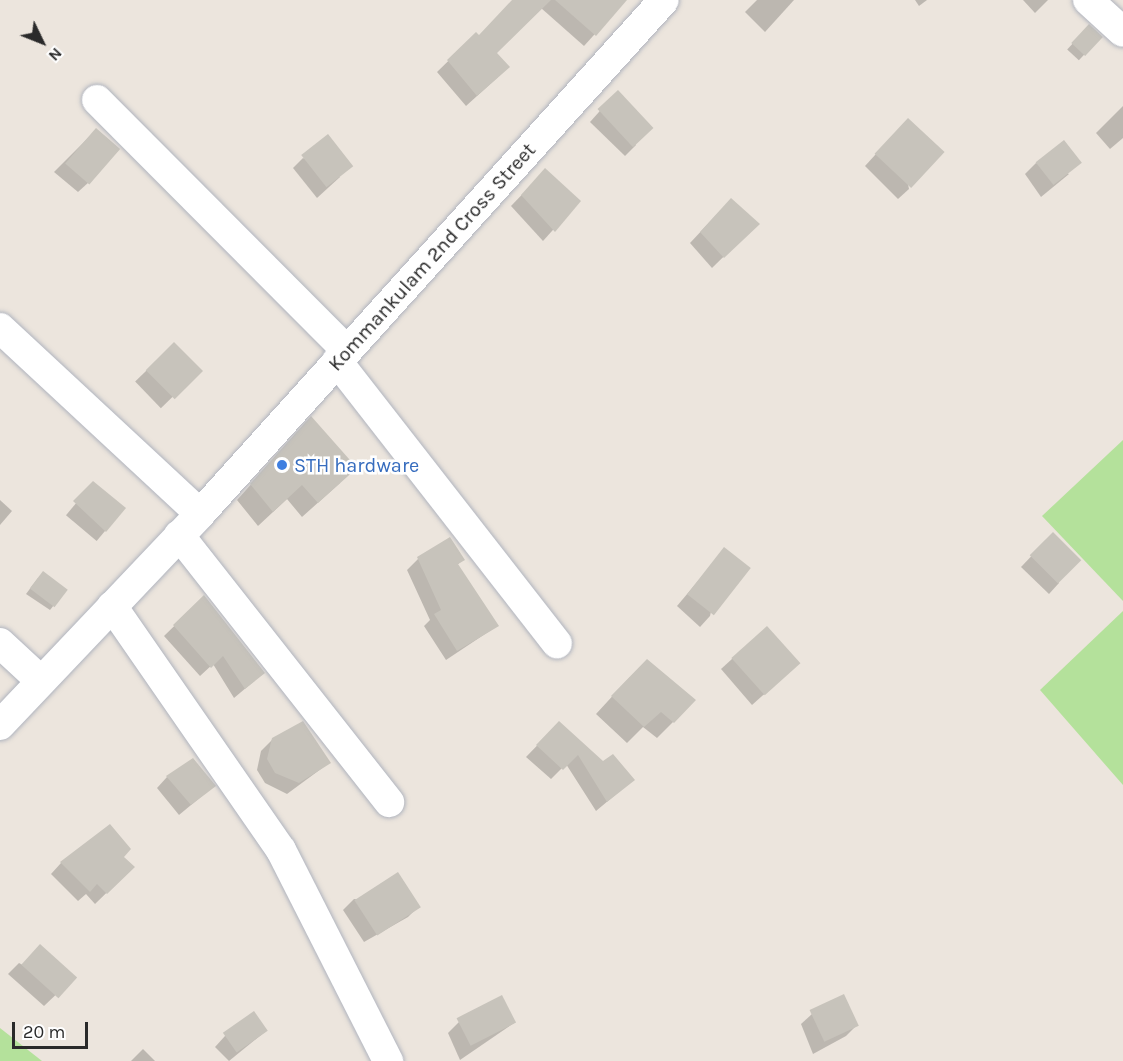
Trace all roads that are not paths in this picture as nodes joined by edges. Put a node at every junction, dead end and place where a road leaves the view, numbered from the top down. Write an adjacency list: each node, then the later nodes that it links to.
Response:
1 (664, 0): 6 (street, Kommankulam 2nd Cross Street)
2 (1088, 0): 3 (street)
3 (1123, 32)
4 (97, 100): 6 (street)
5 (0, 328): 7 (street)
6 (342, 356): 7 (street, Kommankulam 2nd Cross Street); 11 (street)
7 (200, 514): 8 (street, Kommankulam 2nd Cross Street)
8 (179, 535): 9 (street, Kommankulam 2nd Cross Street); 14 (street)
9 (112, 606): 12 (street, Kommankulam 2nd Cross Street); 15 (street)
10 (0, 643): 12 (street)
11 (557, 644)
12 (41, 681): 13 (street, Kommankulam 2nd Cross Street)
13 (0, 725)
14 (389, 802)
15 (388, 1061)

